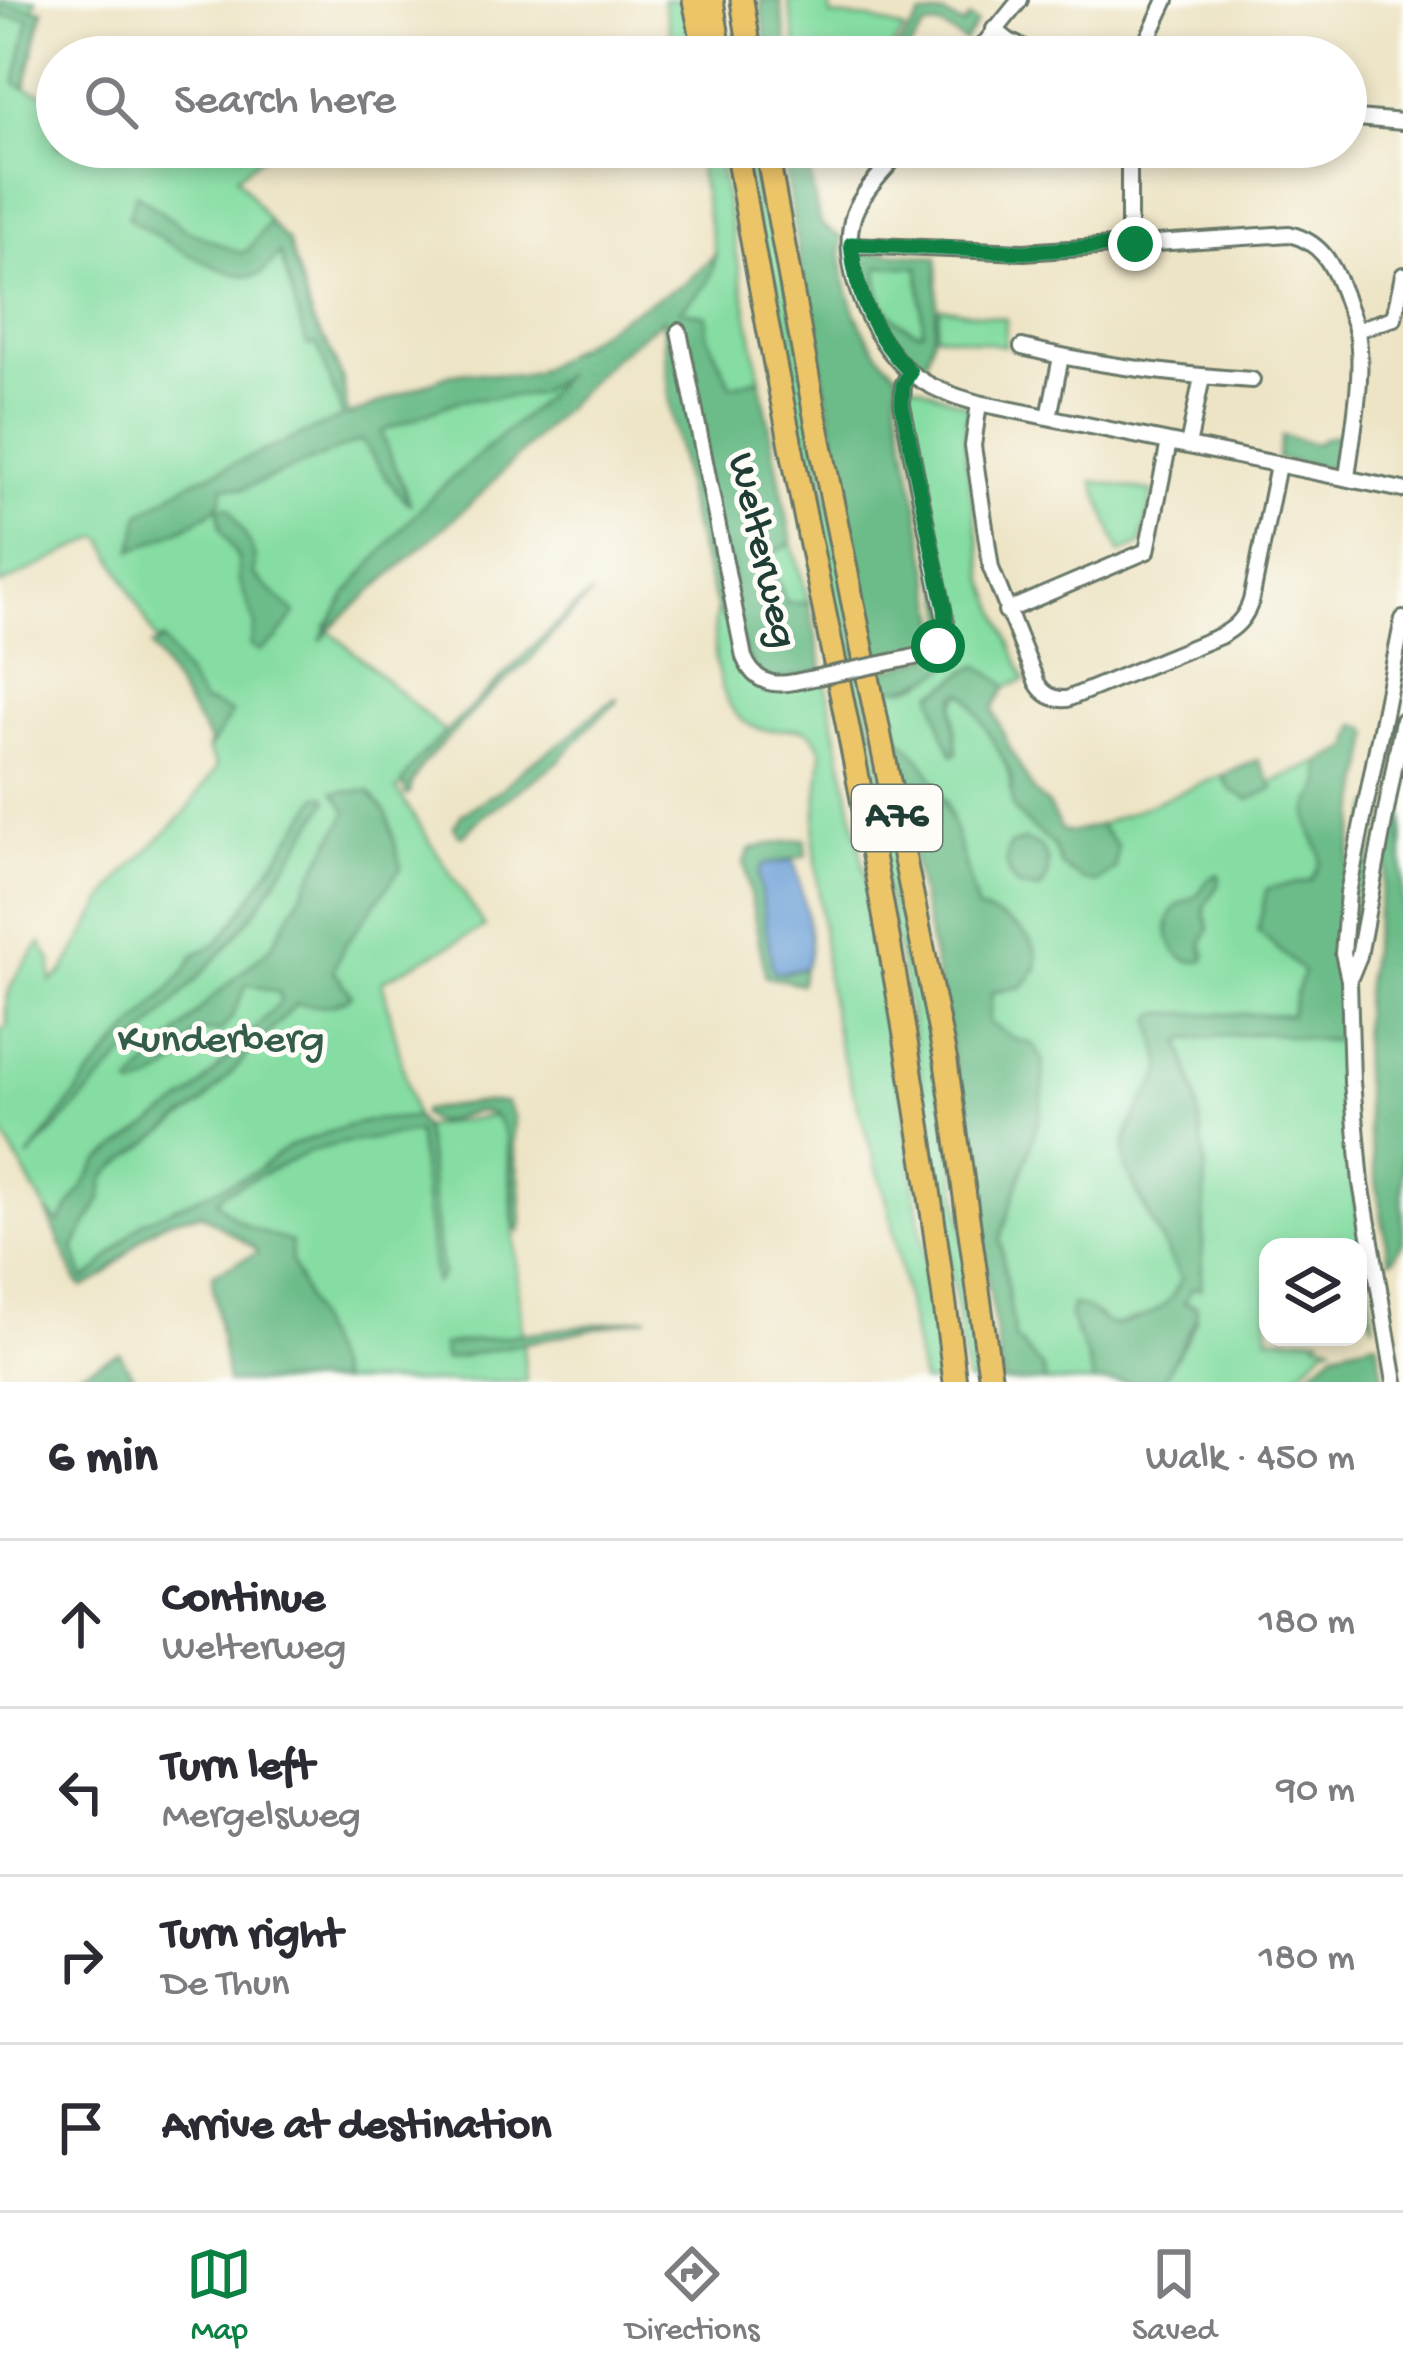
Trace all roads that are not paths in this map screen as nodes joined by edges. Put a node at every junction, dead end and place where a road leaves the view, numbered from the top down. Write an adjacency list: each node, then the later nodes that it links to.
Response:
1 (694, 0): 7 (highway)
2 (712, 0): 8 (highway)
3 (742, 0): 9 (highway)
4 (1020, 0): 6 (street)
5 (1166, 0): 12 (street)
6 (994, 29): 10 (street); 11 (street)
7 (702, 36)
8 (718, 36)
9 (748, 36)
10 (989, 36)
11 (1003, 36)
12 (1152, 36)
13 (1367, 119): 14 (street)
14 (1403, 122)
15 (739, 168): 42 (highway, A76)
16 (770, 168): 43 (highway, A76)
17 (887, 168): 19 (street)
18 (1129, 168): 20 (street)
19 (851, 244): 20 (street); 26 (street)
20 (1129, 245): 22 (street)
21 (1403, 275): 22 (street)
22 (1357, 330): 34 (street)
23 (679, 331): 26 (street, Welterweg, bridge)
24 (1022, 347): 25 (street)
25 (1060, 357): 27 (street); 30 (street)
26 (910, 372): 29 (street)
27 (1202, 377): 28 (street); 32 (street)
28 (1252, 380)
29 (979, 404): 30 (street); 36 (street)
30 (1049, 417): 31 (street)
31 (1169, 442): 32 (street); 36 (street)
32 (1189, 446): 33 (street)
33 (1278, 465): 34 (street); 36 (street)
34 (1347, 478): 35 (street)
35 (1403, 490)
36 (1006, 611)
37 (1403, 619): 39 (street)
38 (1403, 720): 40 (street)
39 (1370, 786): 40 (street); 41 (street)
40 (1396, 792): 41 (street)
41 (1349, 980): 44 (street)
42 (955, 1382)
43 (992, 1382)
44 (1395, 1382)

